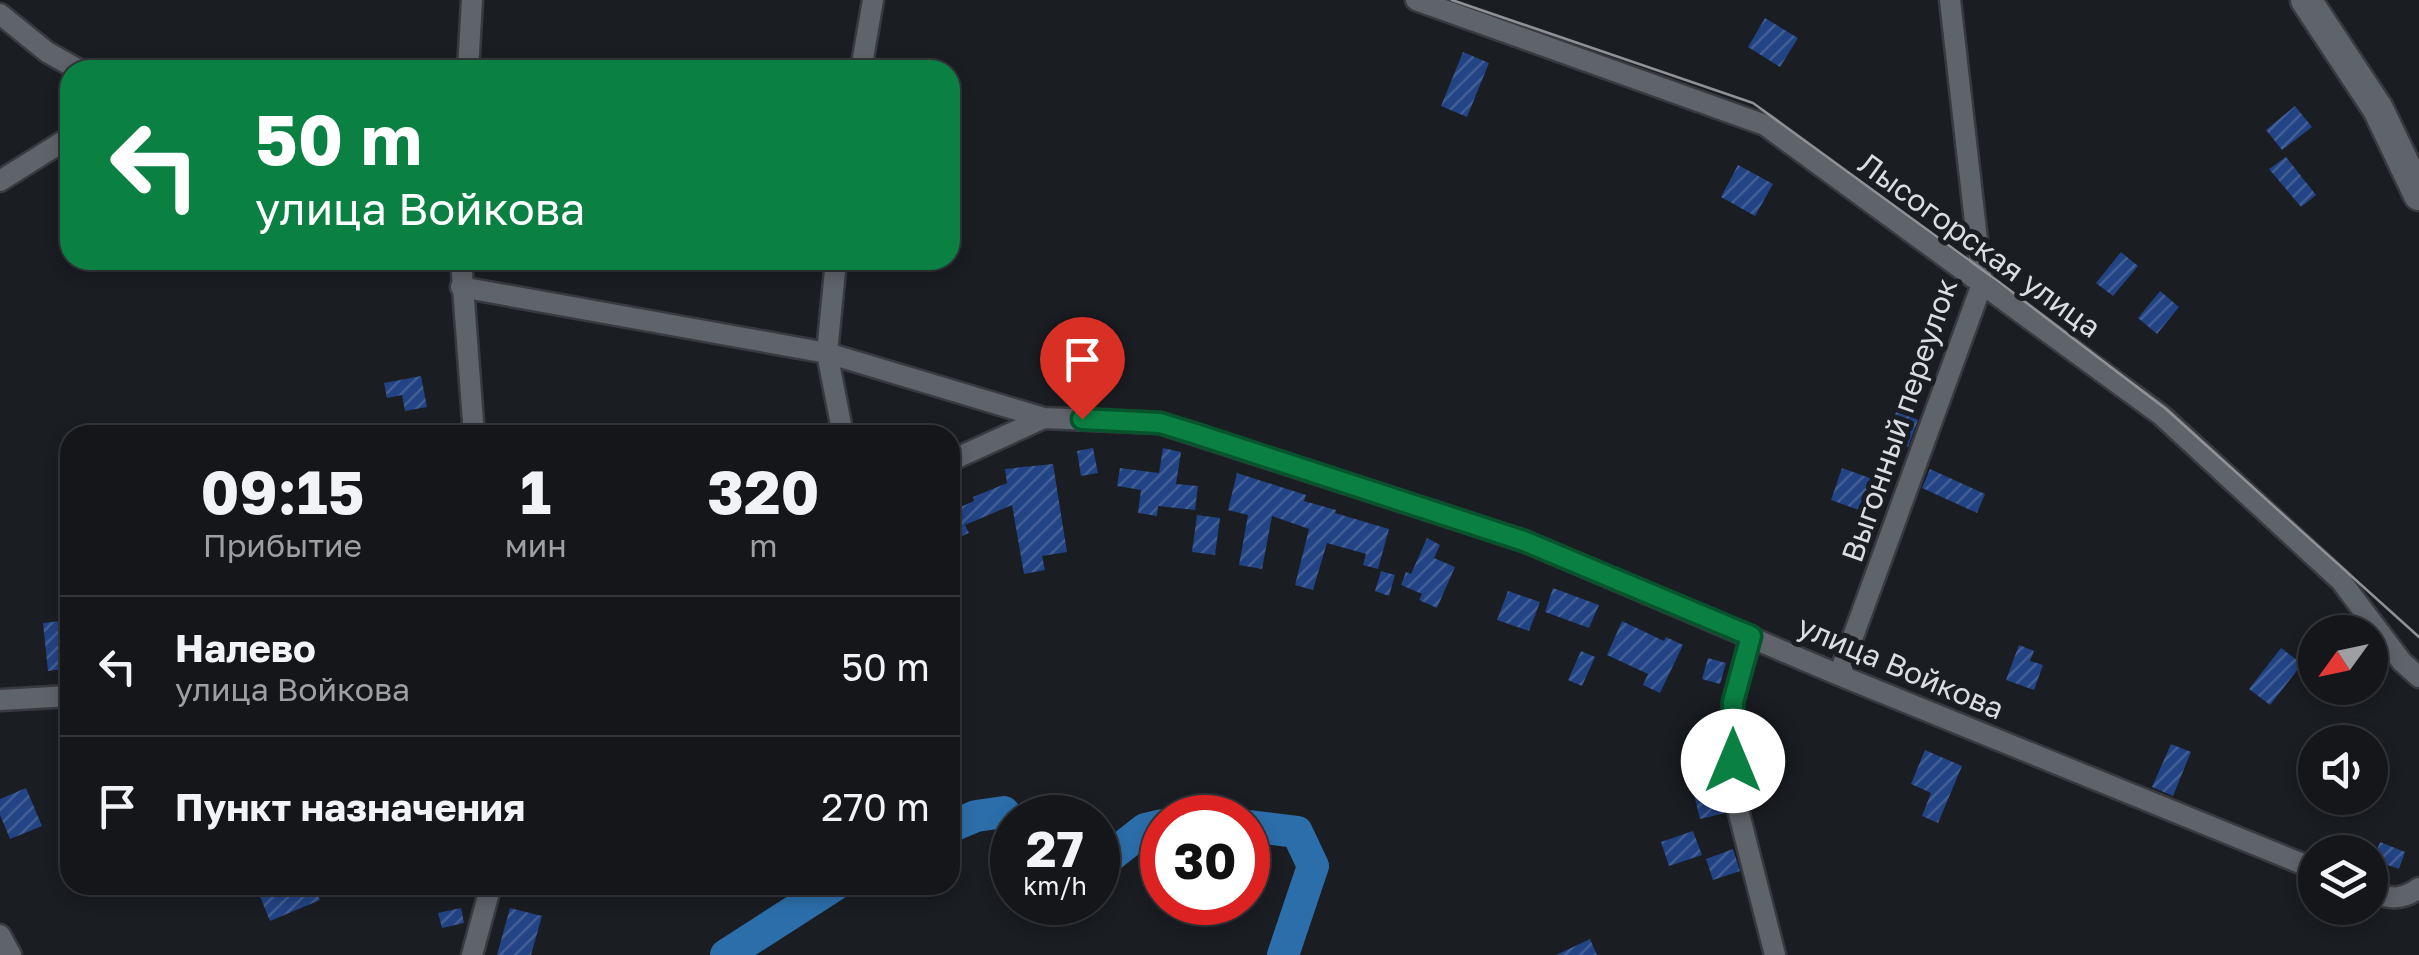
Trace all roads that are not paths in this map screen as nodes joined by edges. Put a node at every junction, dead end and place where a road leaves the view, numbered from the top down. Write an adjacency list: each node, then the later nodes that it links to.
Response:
1 (472, 0): 8 (street)
2 (874, 0): 9 (street)
3 (1416, 0): 15 (street, Лысогорская улица)
4 (1950, 0): 15 (street, Выгонный переулок)
5 (2306, 0): 12 (main road)
6 (0, 14): 7 (street)
7 (61, 60)
8 (469, 60)
9 (862, 60)
10 (60, 143): 11 (street)
11 (0, 181)
12 (2419, 195)
13 (461, 270): 16 (street)
14 (835, 270): 17 (street)
15 (1982, 284): 23 (street, Выгонный переулок); 24 (street, Лысогорская улица)
16 (461, 287): 17 (street); 19 (street)
17 (828, 353): 18 (street); 20 (street)
18 (1044, 418): 21 (street, улица Войкова); 22 (street, улица Войкова)
19 (473, 425)
20 (841, 425)
21 (960, 456)
22 (1751, 636): 23 (street, улица Войкова); 34 (street)
23 (1839, 675): 27 (street, улица Войкова)
24 (2419, 677)
25 (60, 697): 26 (street)
26 (0, 700)
27 (2298, 862)
28 (2419, 888): 30 (street)
29 (487, 895): 33 (street)
30 (2388, 896)
31 (0, 935): 32 (street)
32 (11, 955)
33 (472, 955)
34 (1776, 955)

